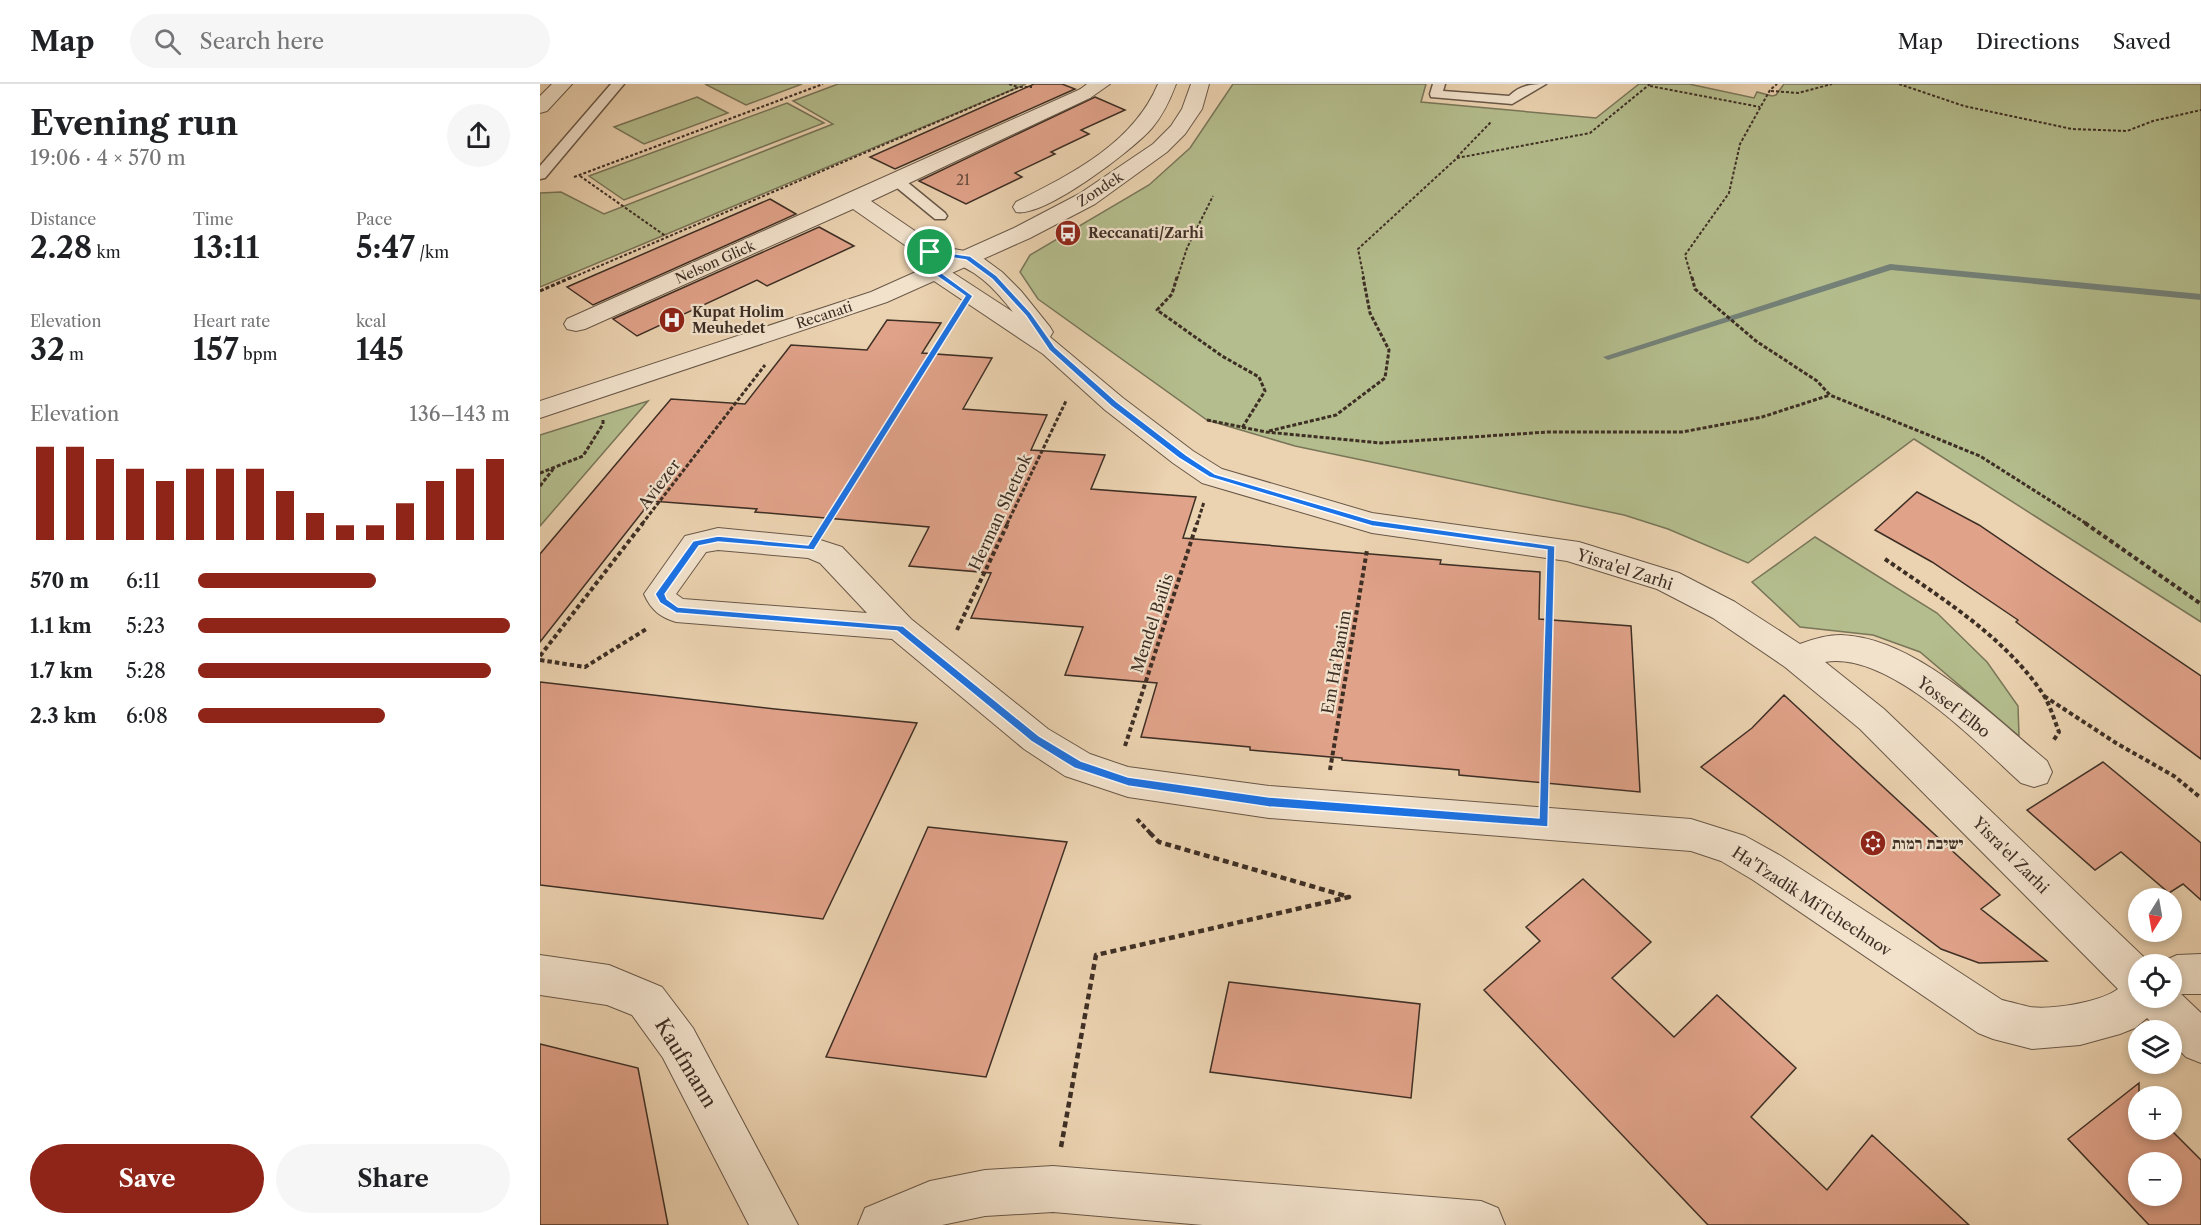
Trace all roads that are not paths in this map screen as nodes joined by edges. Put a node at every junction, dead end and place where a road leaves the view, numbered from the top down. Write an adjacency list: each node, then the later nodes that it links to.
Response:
1 (562, 84): 8 (street)
2 (618, 84): 9 (lane)
3 (1167, 84): 13 (street, Zondek)
4 (1200, 84): 14 (street, Zondek)
5 (1439, 84): 6 (lane)
6 (1540, 84)
7 (1094, 88): 10 (street, Nelson Glick)
8 (540, 107)
9 (540, 175)
10 (896, 180): 11 (street, Nelson Glick); 12 (lane)
11 (855, 200): 15 (street); 16 (street, Nelson Glick)
12 (940, 216)
13 (1009, 216)
14 (964, 248): 15 (street, Recanati); 17 (street, Yisra'el Zarhi)
15 (933, 262): 17 (street, Yisra'el Zarhi); 18 (street, Recanati); 18 (street, Recanati)
16 (576, 324)
17 (1052, 349): 20 (street, Yisra'el Zarhi)
18 (540, 408)
19 (900, 628): 19 (street, Ha'Tzadik MiTchechnov); 26 (street, Ha'Tzadik MiTchechnov)
20 (1797, 658): 21 (street, Yossef Elbo); 22 (street, Yisra'el Zarhi)
21 (2034, 772)
22 (2128, 970)
23 (2201, 974): 25 (street)
24 (540, 975): 29 (street, Kaufmann)
25 (2182, 975)
26 (2128, 1007)
27 (2165, 1008): 28 (street)
28 (2201, 1042)
29 (774, 1225)
30 (882, 1225): 31 (street)
31 (1481, 1225)

